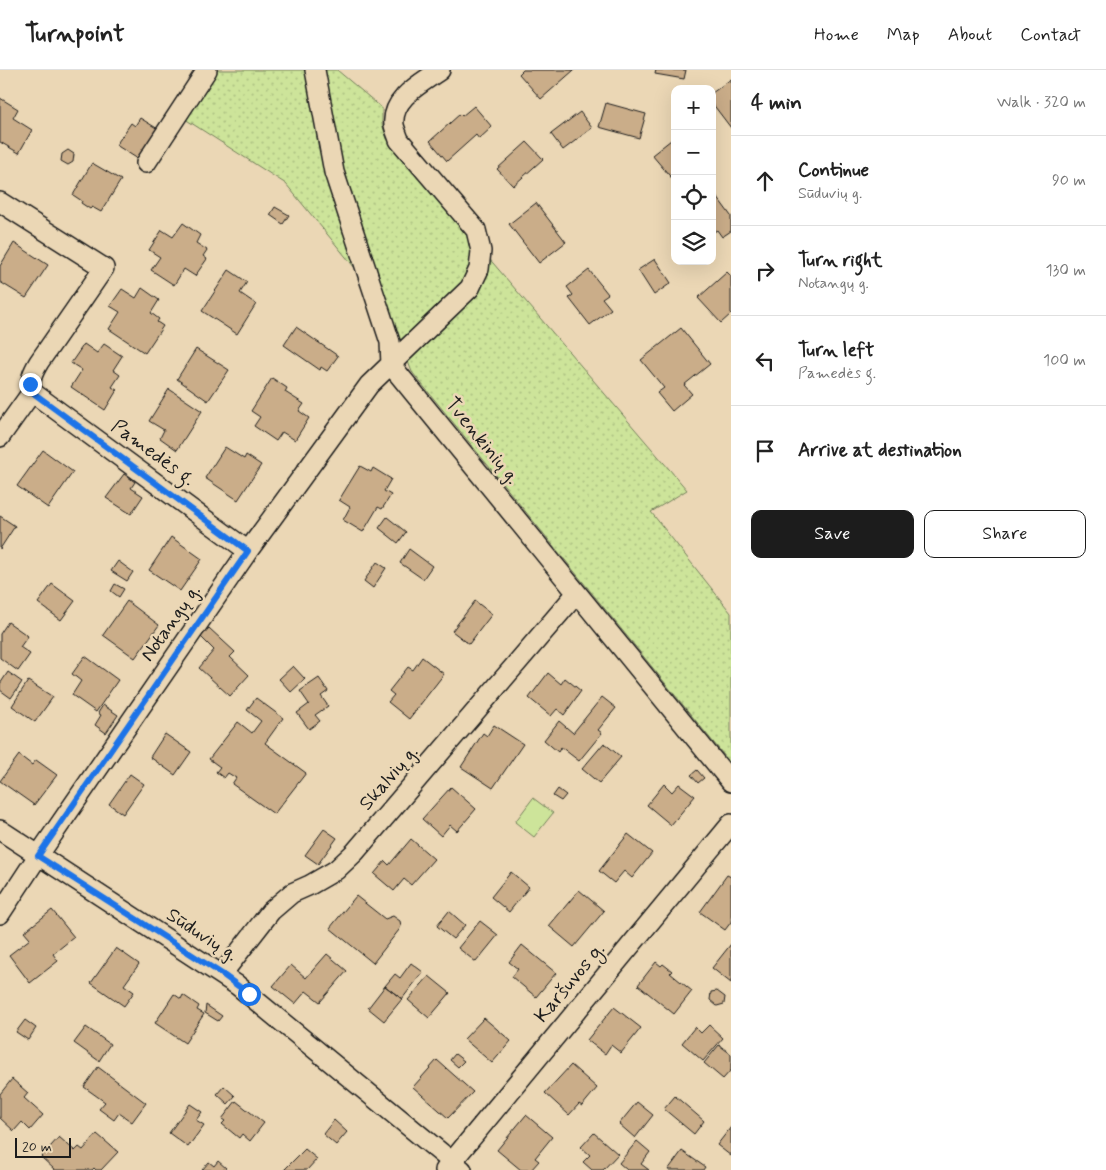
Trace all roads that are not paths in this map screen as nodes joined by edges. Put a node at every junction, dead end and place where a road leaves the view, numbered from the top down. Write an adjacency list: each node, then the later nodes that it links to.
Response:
1 (207, 70): 4 (street)
2 (315, 70): 6 (street)
3 (440, 70): 6 (street, Notangų g.)
4 (146, 163)
5 (0, 202): 7 (street)
6 (391, 365): 9 (street, Notangų g.); 10 (street, Tvenkinių g.)
7 (32, 392): 8 (street); 9 (street, Pamedės g.)
8 (0, 437)
9 (248, 551): 14 (street, Notangų g.)
10 (576, 594): 11 (street, Tvenkinių g.); 16 (street, Skalvių g.)
11 (731, 782)
12 (731, 824): 17 (street, Karšuvos g.)
13 (0, 830): 14 (street, Sūduvių g.)
14 (38, 856): 15 (street, Notangų g.); 16 (street, Sūduvių g.)
15 (0, 914)
16 (222, 974): 17 (street, Sūduvių g.)
17 (453, 1167)

